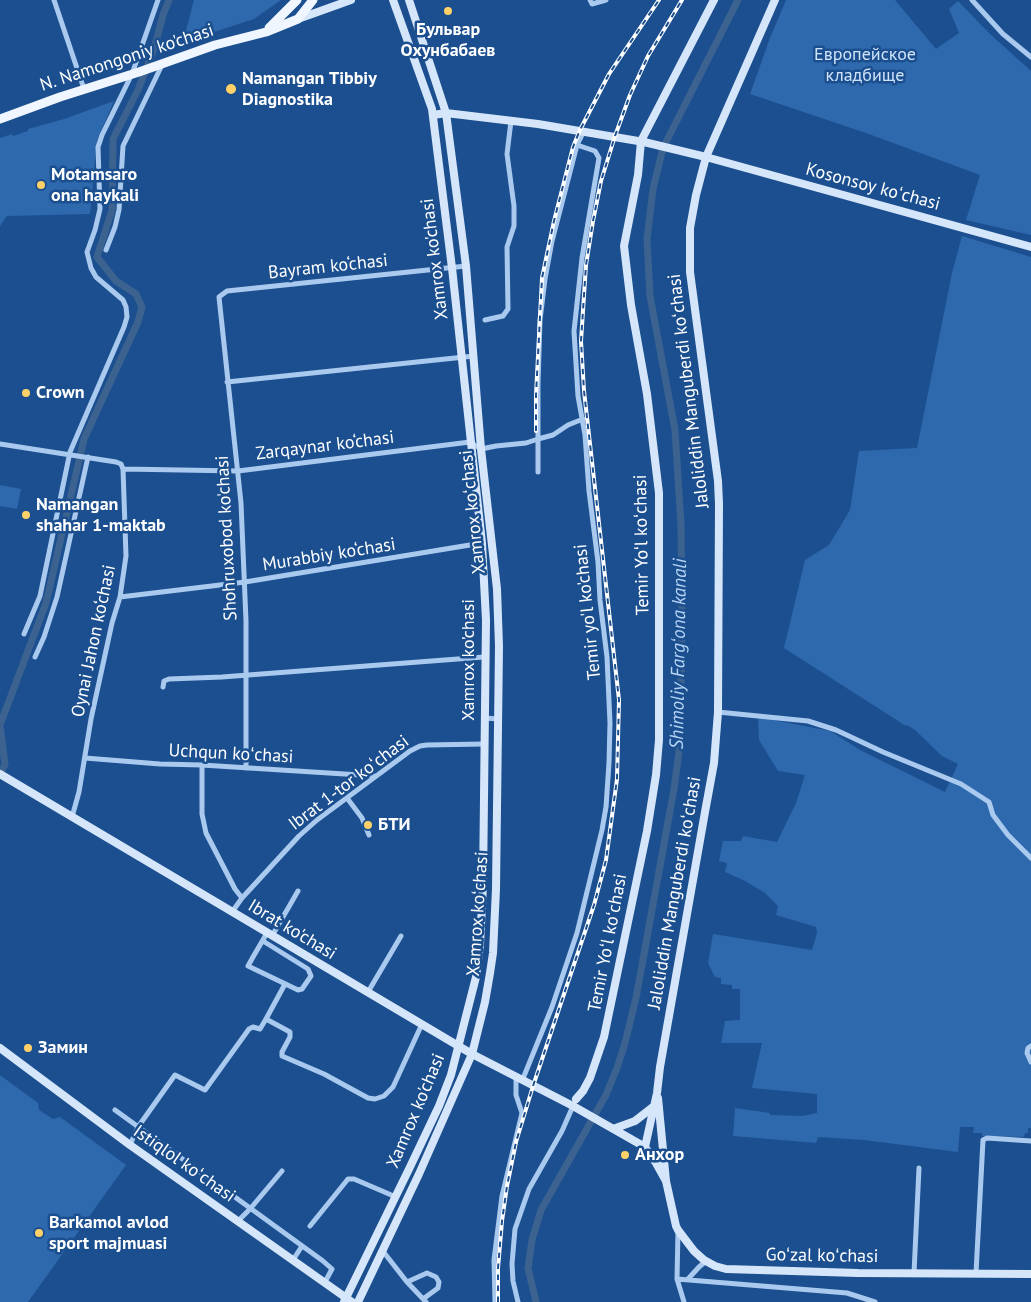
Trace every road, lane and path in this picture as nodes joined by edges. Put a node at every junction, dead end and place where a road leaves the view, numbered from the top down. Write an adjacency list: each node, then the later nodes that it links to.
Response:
1 (54, 0): 18 (street)
2 (158, 0): 17 (street)
3 (298, 0): 14 (main road)
4 (313, 0): 13 (main road)
5 (351, 0): 13 (main road)
6 (393, 0): 20 (main road, Xamrox ko'chasi)
7 (409, 0): 19 (main road, Xamrox koʻchasi)
8 (590, 0): 9 (street)
9 (606, 0)
10 (714, 0): 24 (main road, Temir Yoʻl koʻchasi)
11 (775, 0): 26 (main road, Jaloliddin Manguberdi koʻchasi)
12 (972, 0): 15 (street)
13 (298, 19): 14 (main road, N. Namongoniy ko'chasi)
14 (266, 32): 16 (main road, N. Namongoniy ko'chasi)
15 (1031, 58)
16 (159, 65): 17 (main road, N. Namongoniy ko'chasi); 28 (street)
17 (136, 73): 18 (main road, N. Namongoniy ko'chasi); 41 (street)
18 (84, 89): 21 (main road, N. Namongoniy ko'chasi)
19 (446, 113): 20 (main road, Kosonsoy koʻchasi); 22 (main road, Kosonsoy koʻchasi); 29 (main road, Xamrox koʻchasi)
20 (433, 115): 30 (main road, Xamrox ko'chasi)
21 (0, 119)
22 (511, 121): 23 (main road, Kosonsoy koʻchasi); 32 (street)
23 (584, 131): 24 (main road, Kosonsoy koʻchasi); 25 (street)
24 (642, 141): 26 (main road, Kosonsoy koʻchasi); 84 (main road, Temir Yoʻl koʻchasi)
25 (577, 145): 36 (street, Temir yo'l ko'chasi); 37 (street)
26 (706, 157): 27 (main road, Kosonsoy koʻchasi); 54 (main road, Jaloliddin Manguberdi koʻchasi)
27 (1031, 247)
28 (106, 250)
29 (466, 266): 30 (street, Bayram ko‘chasi); 33 (main road, Xamrox koʻchasi)
30 (452, 268): 31 (street, Bayram ko‘chasi); 34 (main road, Xamrox ko'chasi)
31 (219, 307): 35 (street, Shohruxobod ko'chasi)
32 (484, 320)
33 (474, 356): 34 (street); 40 (main road, Xamrox koʻchasi)
34 (461, 357): 35 (street); 38 (main road, Xamrox ko'chasi)
35 (228, 382): 44 (street, Shohruxobod ko'chasi)
36 (583, 419): 37 (street); 82 (street, Temir yo'l ko'chasi)
37 (538, 439): 40 (street); 45 (street)
38 (470, 442): 40 (street); 44 (street, Zarqaynar ko‘chasi); 46 (main road, Xamrox ko'chasi)
39 (0, 444): 41 (street)
40 (481, 449): 56 (main road, Xamrox koʻchasi)
41 (72, 455): 42 (street); 49 (street)
42 (87, 457): 43 (street); 50 (street)
43 (124, 469): 44 (street, Zarqaynar ko‘chasi); 48 (street, Oynai Jahon ko‘chasi)
44 (238, 471): 47 (street, Shohruxobod ko'chasi)
45 (538, 472)
46 (482, 543): 47 (street, Murabbiy ko‘chasi); 51 (main road, Xamrox ko'chasi)
47 (245, 582): 48 (street, Murabbiy ko‘chasi); 52 (street, Shohruxobod ko'chasi)
48 (120, 597): 58 (street, Oynai Jahon ko‘chasi)
49 (24, 634)
50 (35, 657)
51 (484, 657): 52 (street); 55 (main road, Xamrox ko'chasi)
52 (246, 675): 53 (street); 60 (street, Shohruxobod ko'chasi)
53 (163, 687)
54 (718, 712): 66 (street); 83 (main road, Jaloliddin Manguberdi koʻchasi)
55 (484, 718): 56 (street); 57 (main road, Xamrox ko'chasi)
56 (499, 719): 80 (main road, Xamrox koʻchasi)
57 (484, 744): 62 (street, Ibrat 1-tor koʻchasi); 77 (main road, Xamrox ko'chasi)
58 (85, 758): 59 (street, Uchqun koʻchasi); 64 (street, Oynai Jahon ko‘chasi)
59 (202, 765): 60 (street, Uchqun koʻchasi); 68 (street)
60 (246, 768): 62 (street, Uchqun koʻchasi)
61 (0, 774): 64 (main road, Ibrat ko'chasi)
62 (377, 776): 63 (street, Ibrat 1-tor koʻchasi)
63 (347, 798): 65 (street); 68 (street, Ibrat 1-tor koʻchasi)
64 (72, 817): 69 (main road, Ibrat ko'chasi)
65 (369, 835)
66 (1031, 858)
67 (298, 891): 70 (street)
68 (242, 898): 69 (street, Ibrat 1-tor koʻchasi)
69 (232, 912): 70 (main road, Ibrat ko'chasi)
70 (270, 934): 72 (street); 74 (main road, Ibrat ko'chasi)
71 (401, 936): 74 (street)
72 (262, 941): 73 (street); 73 (street)
73 (285, 984): 75 (street)
74 (368, 992): 76 (main road, Ibrat ko'chasi)
75 (266, 1019): 76 (street); 87 (street)
76 (422, 1024): 77 (main road, Ibrat ko'chasi)
77 (459, 1046): 80 (main road, Ibrat ko'chasi); 95 (main road, Xamrox ko'chasi)
78 (1031, 1046): 81 (street)
79 (0, 1048): 90 (main road, Istiqlol koʻchasi)
80 (472, 1054): 82 (main road, Ibrat ko'chasi); 101 (main road, Xamrox koʻchasi)
81 (1031, 1062)
82 (519, 1079): 84 (main road, Ibrat ko'chasi); 114 (street)
83 (657, 1092): 85 (main road, Jaloliddin Manguberdi koʻchasi); 94 (main road)
84 (574, 1103): 88 (main road, Ibrat ko'chasi); 115 (street)
85 (653, 1107): 88 (main road); 91 (main road, Jaloliddin Manguberdi koʻchasi)
86 (115, 1110): 87 (street)
87 (138, 1127): 90 (street); 96 (street)
88 (610, 1127): 91 (main road, Ibrat ko'chasi)
89 (1031, 1141): 105 (street)
90 (130, 1144): 97 (main road, Istiqlol koʻchasi)
91 (645, 1148): 94 (main road)
92 (919, 1168): 104 (street)
93 (282, 1171): 96 (street)
94 (666, 1181): 99 (main road, Goʻzal koʻchasi)
95 (396, 1197): 98 (street); 112 (main road, Xamrox ko'chasi)
96 (250, 1208): 97 (street); 100 (street)
97 (238, 1221): 102 (main road, Istiqlol koʻchasi)
98 (310, 1226)
99 (678, 1230): 103 (main road, Goʻzal koʻchasi); 107 (street)
100 (302, 1246): 102 (street); 109 (street)
101 (382, 1250): 110 (street); 113 (main road, Xamrox koʻchasi)
102 (293, 1260): 109 (main road, Istiqlol koʻchasi)
103 (706, 1261): 104 (main road, Goʻzal koʻchasi); 108 (street)
104 (914, 1273): 105 (main road, Goʻzal koʻchasi)
105 (976, 1273): 106 (main road, Goʻzal koʻchasi)
106 (1031, 1274)
107 (678, 1279): 108 (street); 116 (street)
108 (688, 1280): 117 (street)
109 (324, 1282): 112 (main road, Istiqlol koʻchasi)
110 (407, 1282): 111 (street); 111 (street)
111 (425, 1300)
112 (347, 1301)
113 (358, 1302)
114 (495, 1302)
115 (518, 1302)
116 (684, 1302)
117 (875, 1302)

